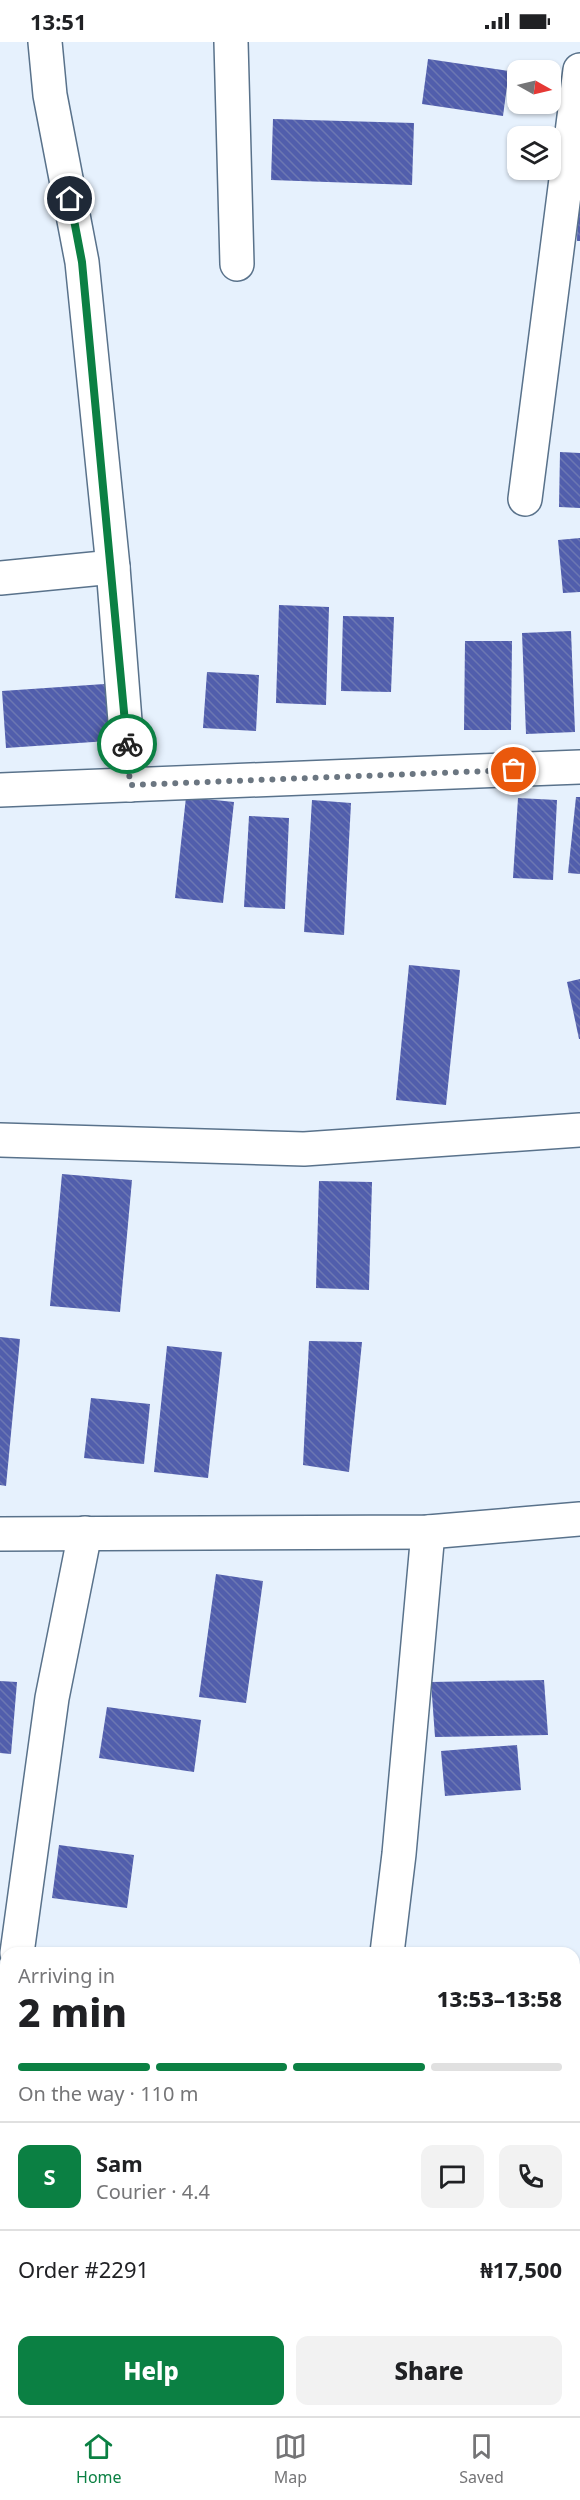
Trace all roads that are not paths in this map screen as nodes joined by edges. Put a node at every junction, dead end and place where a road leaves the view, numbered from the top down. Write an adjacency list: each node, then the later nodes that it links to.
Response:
1 (45, 42): 6 (street)
2 (231, 42): 4 (street)
3 (580, 70): 5 (street)
4 (237, 264)
5 (525, 499)
6 (113, 567): 7 (street); 9 (street)
7 (0, 578)
8 (580, 767): 9 (street)
9 (130, 785): 10 (street)
10 (0, 790)
11 (580, 1130): 12 (street)
12 (0, 1140)
13 (580, 1519): 14 (street)
14 (428, 1532): 15 (street); 18 (street)
15 (86, 1533): 16 (street); 17 (street)
16 (0, 1534)
17 (18, 1947)
18 (388, 1947)

